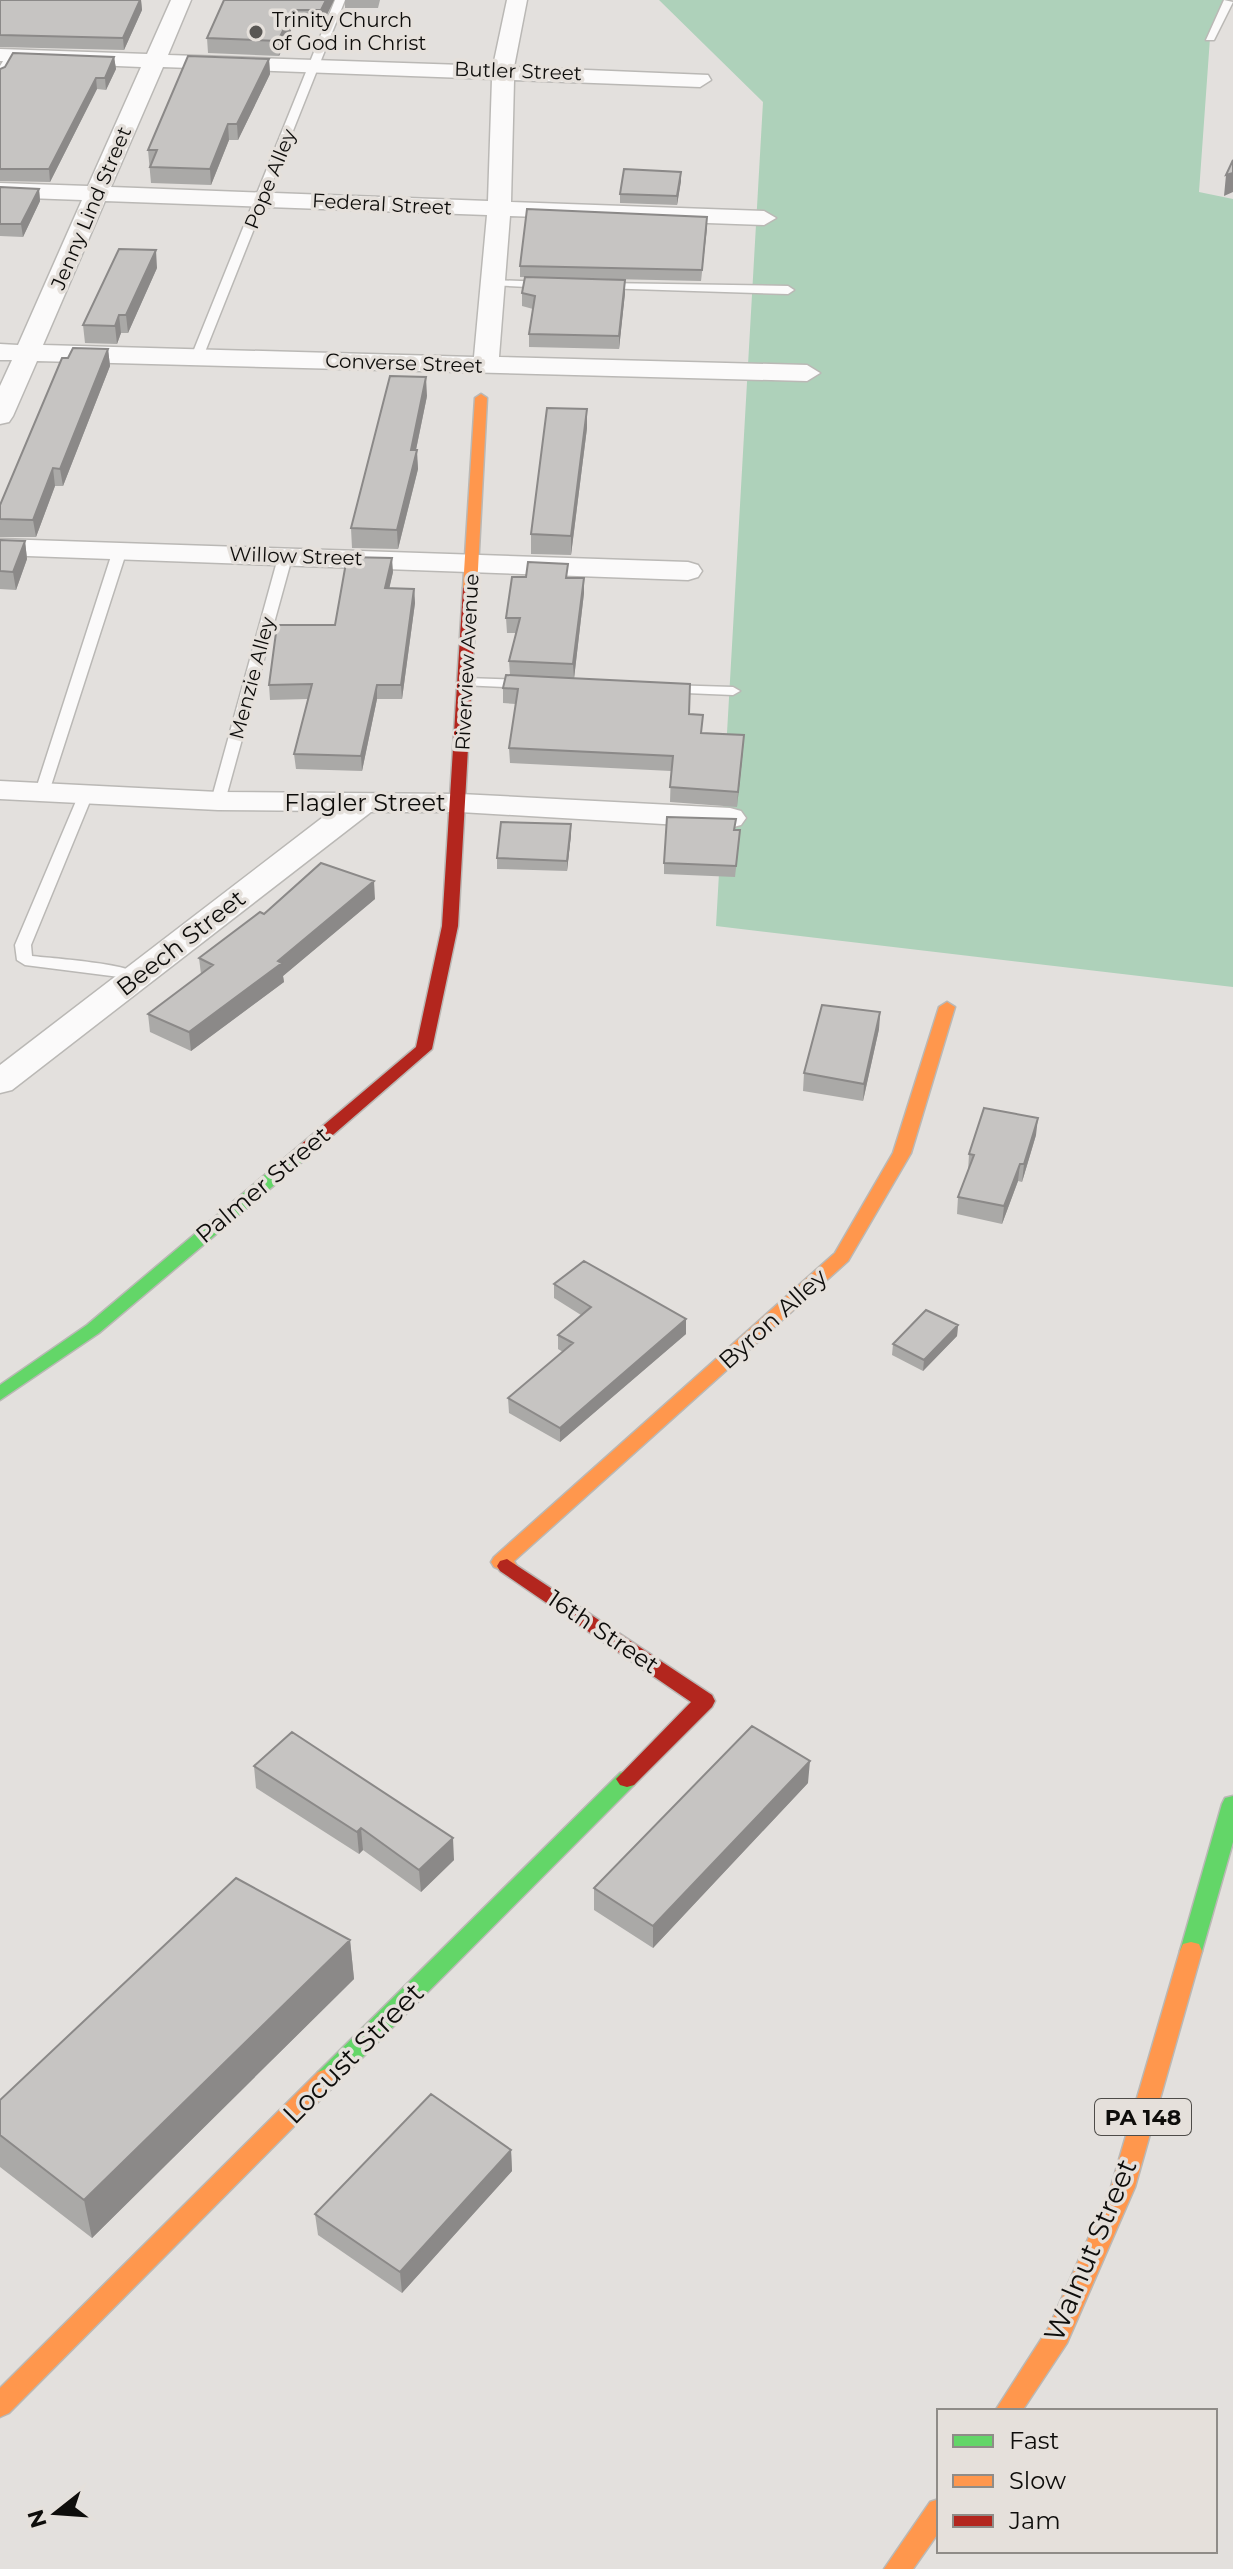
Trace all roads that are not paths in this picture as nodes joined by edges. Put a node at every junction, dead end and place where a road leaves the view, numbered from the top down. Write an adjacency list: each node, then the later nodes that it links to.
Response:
1 (181, 0): 7 (street, Jenny Lind Street)
2 (340, 0): 8 (lane, Pope Alley)
3 (517, 0): 9 (street)
4 (1229, 0): 5 (lane)
5 (1210, 38)
6 (6, 55): 7 (street, Butler Street); 10 (lane)
7 (154, 61): 8 (street, Butler Street); 13 (street, Jenny Lind Street)
8 (317, 64): 9 (street, Butler Street); 14 (lane, Pope Alley)
9 (503, 70): 11 (street, Butler Street); 15 (street)
10 (0, 75)
11 (700, 80)
12 (0, 190): 13 (street, Federal Street)
13 (99, 192): 14 (street, Federal Street); 22 (street, Jenny Lind Street)
14 (264, 197): 15 (street, Federal Street); 23 (lane, Pope Alley)
15 (499, 210): 16 (street, Federal Street); 17 (street)
16 (764, 218)
17 (493, 283): 18 (lane); 24 (street)
18 (563, 285)
19 (591, 286): 20 (lane)
20 (788, 290)
21 (0, 352): 22 (street, Converse Street)
22 (29, 353): 23 (street, Converse Street); 27 (street, Jenny Lind Street)
23 (197, 357): 24 (street, Converse Street)
24 (486, 366): 25 (street, Converse Street)
25 (807, 373)
26 (481, 398): 31 (street, Riverview Avenue)
27 (0, 416)
28 (0, 547): 29 (street, Willow Street)
29 (120, 550): 30 (street, Willow Street); 38 (lane)
30 (286, 554): 31 (street, Willow Street); 40 (lane, Menzie Alley)
31 (473, 564): 32 (street, Willow Street); 33 (street, Riverview Avenue)
32 (688, 571)
33 (466, 682): 34 (lane); 41 (street, Riverview Avenue)
34 (544, 685)
35 (654, 688): 36 (lane)
36 (733, 691)
37 (0, 790): 38 (street, Flagler Street)
38 (42, 792): 39 (street, Flagler Street)
39 (86, 794): 40 (street, Flagler Street); 45 (lane)
40 (218, 801): 42 (street, Flagler Street)
41 (460, 803): 42 (street, Flagler Street); 43 (street, Flagler Street); 44 (street, Riverview Avenue)
42 (361, 804): 45 (street, Beech Street)
43 (730, 818)
44 (450, 926): 48 (street, Palmer Street)
45 (137, 977): 47 (street, Beech Street)
46 (947, 1007): 49 (street, Byron Alley)
47 (0, 1082)
48 (0, 1394)
49 (501, 1562): 50 (street, 16th Street)
50 (705, 1701): 52 (street, Locust Street)
51 (1233, 1804): 53 (street, Walnut Street / PA 148)
52 (0, 2405)
53 (1009, 2409)
54 (937, 2514): 55 (street)
55 (897, 2569)

